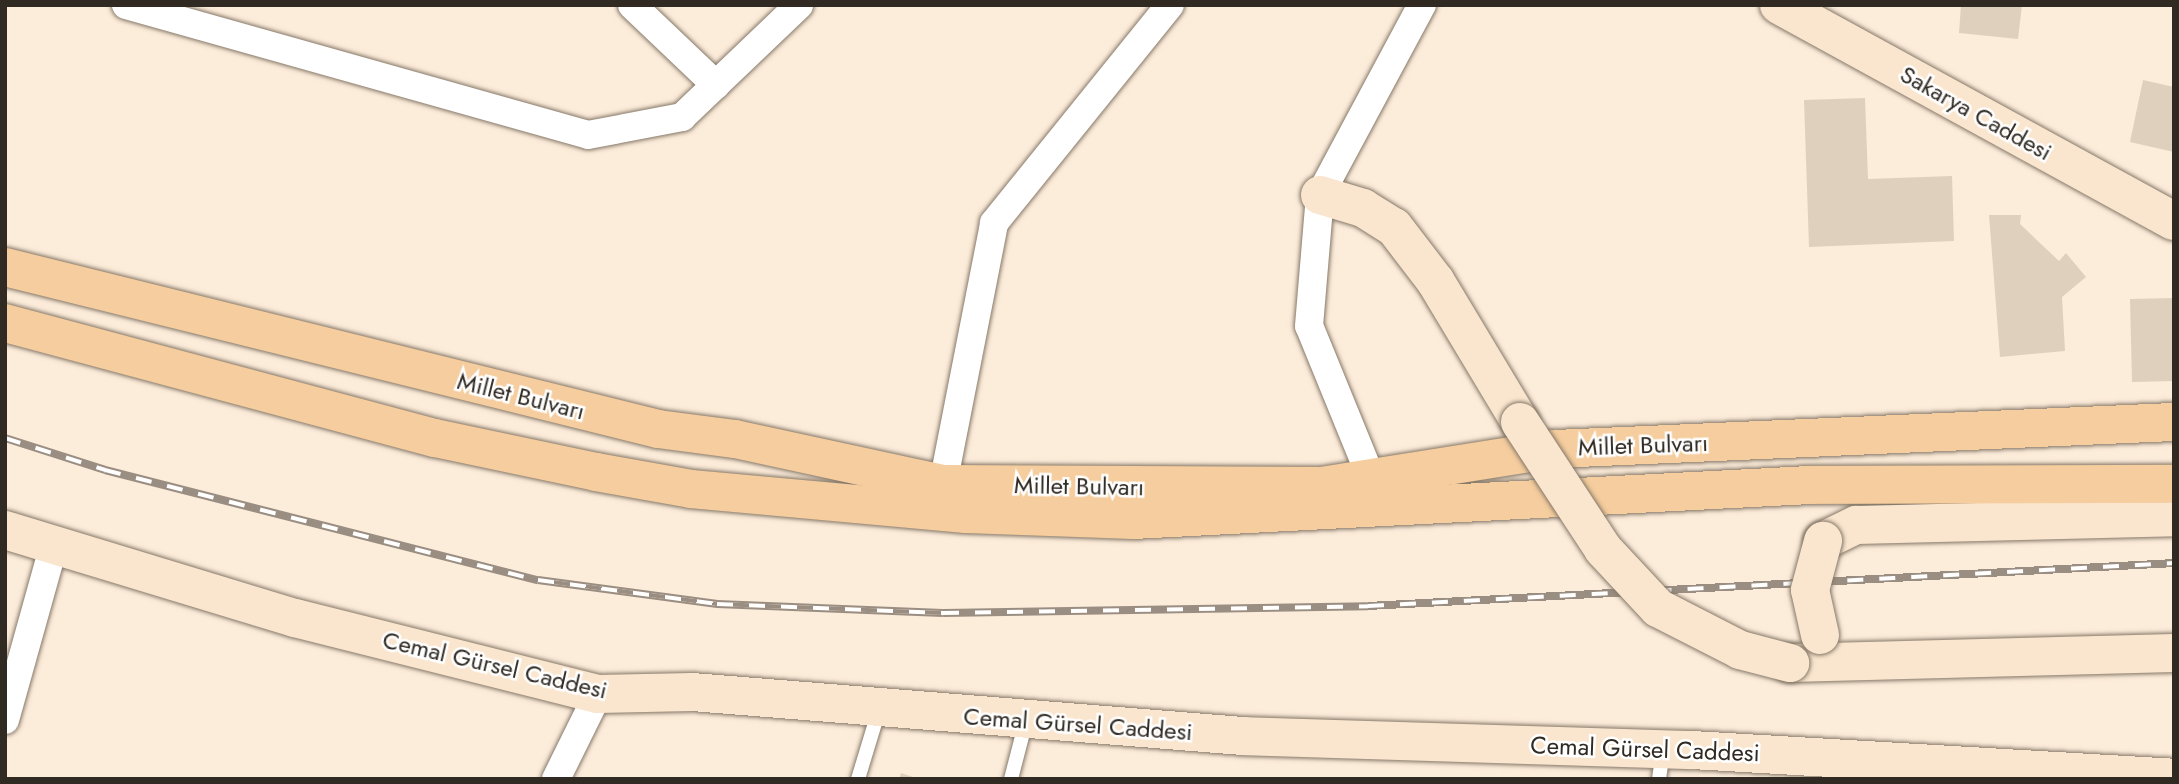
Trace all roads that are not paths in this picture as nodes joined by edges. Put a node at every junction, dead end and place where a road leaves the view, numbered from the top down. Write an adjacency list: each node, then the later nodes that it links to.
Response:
1 (126, 5): 7 (street)
2 (632, 5): 7 (street)
3 (799, 5): 7 (street)
4 (1170, 5): 14 (street)
5 (1422, 5): 8 (street)
6 (1779, 5): 9 (street, Sakarya Caddesi)
7 (716, 85)
8 (1320, 195): 13 (street); 20 (street, bridge)
9 (2174, 220)
10 (5, 267): 14 (main road, Millet Bulvarı)
11 (5, 323): 15 (main road, Millet Bulvarı)
12 (2174, 422): 13 (main road, Millet Bulvarı)
13 (1372, 480): 14 (main road, Millet Bulvarı)
14 (943, 484)
15 (2174, 484)
16 (2174, 517): 20 (street, bridge)
17 (5, 530): 18 (street, Cemal Gürsel Caddesi)
18 (54, 545): 21 (street, Cemal Gürsel Caddesi); 23 (street)
19 (2174, 653): 20 (street)
20 (1847, 662)
21 (598, 694): 22 (street, Cemal Gürsel Caddesi); 27 (street)
22 (879, 708): 24 (street, Cemal Gürsel Caddesi); 28 (lane)
23 (5, 720)
24 (1026, 721): 25 (street, Cemal Gürsel Caddesi); 29 (lane)
25 (1661, 764): 26 (street, Cemal Gürsel Caddesi)
26 (2174, 778)
27 (556, 779)
28 (858, 779)
29 (1011, 779)

